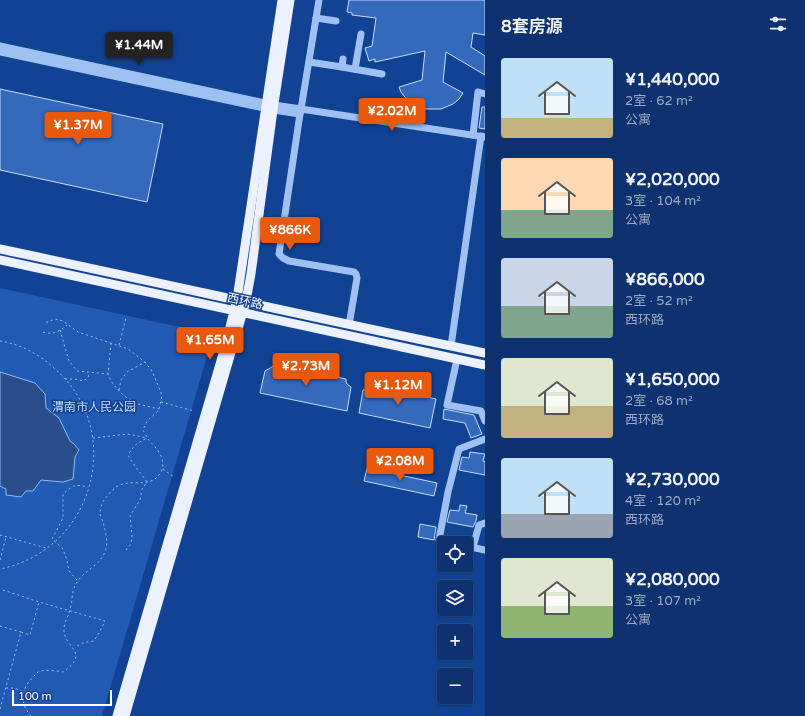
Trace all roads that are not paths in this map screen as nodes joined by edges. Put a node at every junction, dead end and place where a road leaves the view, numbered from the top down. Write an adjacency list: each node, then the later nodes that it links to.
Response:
1 (282, 0): 15 (main road)
2 (290, 0): 15 (main road)
3 (319, 0): 4 (street)
4 (316, 18): 5 (street); 10 (street)
5 (336, 21)
6 (361, 34): 12 (street)
7 (0, 46): 15 (street)
8 (0, 52): 15 (street)
9 (343, 59): 11 (street)
10 (309, 62): 11 (street); 16 (street)
11 (342, 68): 12 (street)
12 (355, 69): 13 (street)
13 (382, 74)
14 (485, 94): 17 (street)
15 (269, 107): 16 (street); 21 (main road)
16 (301, 112): 17 (street); 23 (street)
17 (473, 135): 18 (street)
18 (483, 137): 24 (street)
19 (0, 249): 21 (main road, 西环路)
20 (0, 260): 22 (main road, 西环路)
21 (241, 300): 22 (main road); 23 (main road, 西环路)
22 (238, 312): 26 (main road, 西环路); 35 (main road); 36 (main road)
23 (349, 325): 24 (main road, 西环路)
24 (451, 346): 25 (main road, 西环路)
25 (485, 353)
26 (457, 359): 27 (main road, 西环路); 28 (street)
27 (485, 365)
28 (485, 421)
29 (485, 439): 31 (street)
30 (485, 523): 32 (street)
31 (440, 536)
32 (473, 539)
33 (473, 548): 34 (street)
34 (485, 550)
35 (117, 716)
36 (125, 716)

